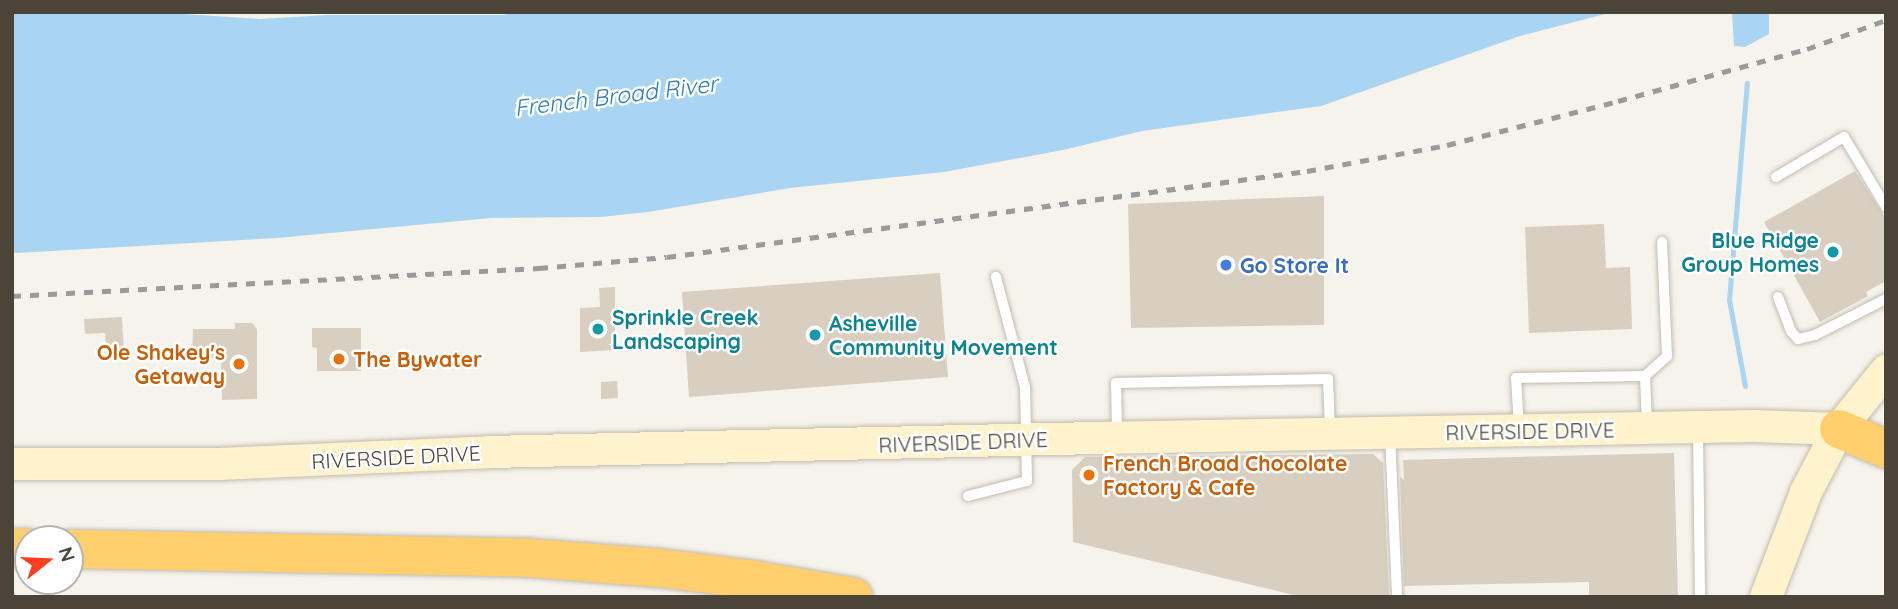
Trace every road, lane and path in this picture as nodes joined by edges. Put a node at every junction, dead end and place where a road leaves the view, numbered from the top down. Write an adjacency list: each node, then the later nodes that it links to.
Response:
1 (1776, 177): 2 (lane)
2 (1886, 207)
3 (1662, 242): 8 (lane)
4 (996, 278): 16 (lane)
5 (1778, 297): 6 (lane)
6 (1886, 299)
7 (1886, 371): 12 (main road)
8 (1644, 376): 11 (lane); 13 (lane)
9 (1886, 420): 12 (highway)
10 (1698, 428): 11 (main road, RIVERSIDE DRIVE); 12 (main road, RIVERSIDE DRIVE); 24 (lane)
11 (1647, 429): 13 (main road, RIVERSIDE DRIVE)
12 (1839, 429): 18 (highway); 25 (main road)
13 (1519, 431): 14 (main road, RIVERSIDE DRIVE)
14 (1390, 433): 15 (main road, RIVERSIDE DRIVE); 23 (lane)
15 (1331, 435): 17 (main road, RIVERSIDE DRIVE); 17 (lane)
16 (1027, 440): 17 (main road, RIVERSIDE DRIVE); 19 (main road, RIVERSIDE DRIVE); 20 (lane)
17 (1117, 440)
18 (1886, 449)
19 (12, 464)
20 (968, 496)
21 (84, 549): 22 (highway)
22 (853, 597)
23 (1396, 597)
24 (1700, 597)
25 (1766, 597)

